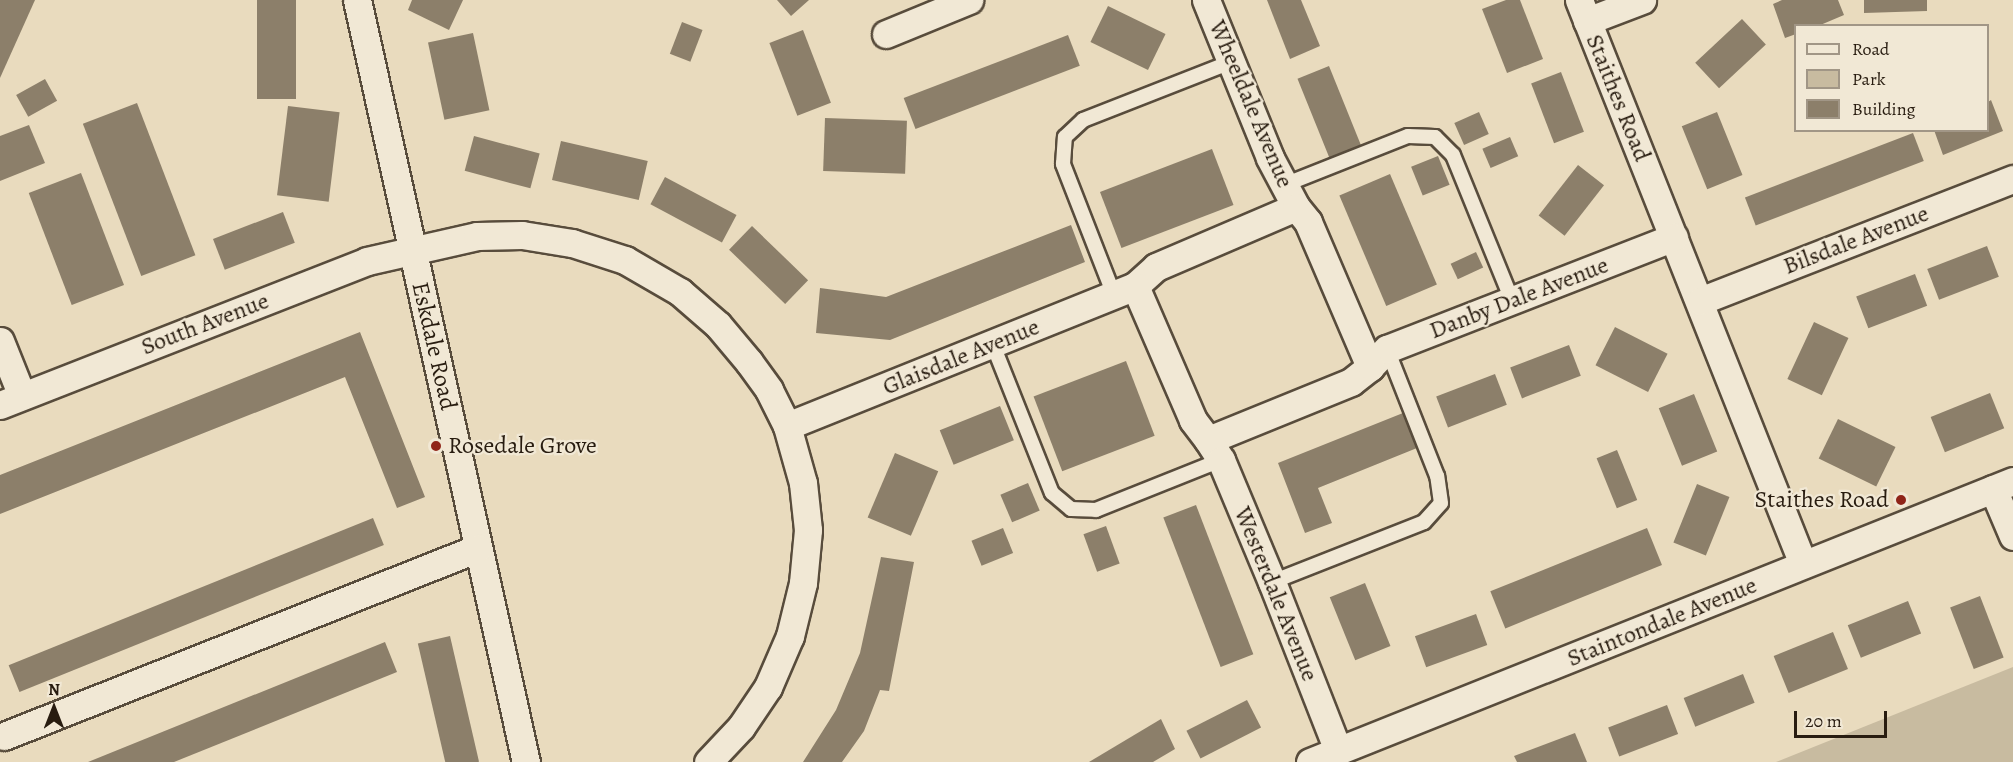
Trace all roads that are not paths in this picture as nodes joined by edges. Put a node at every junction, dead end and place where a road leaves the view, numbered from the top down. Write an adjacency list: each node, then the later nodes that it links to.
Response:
1 (357, 0): 11 (street, Eskdale Road)
2 (969, 0): 6 (street)
3 (1206, 0): 7 (street, Wheeldale Avenue)
4 (1642, 0): 5 (street)
5 (1583, 10): 10 (street, Staithes Road)
6 (886, 34)
7 (1231, 63): 9 (street, Wheeldale Avenue); 12 (lane)
8 (2013, 179): 14 (street, Bilsdale Avenue)
9 (1290, 196): 12 (street, Glaisdale Avenue); 13 (lane); 17 (street, Wheeldale Avenue)
10 (1674, 237): 13 (street, Danby Dale Avenue); 14 (street, Staithes Road)
11 (412, 251): 18 (street, South Avenue); 19 (street, South Avenue); 23 (street, Eskdale Road)
12 (1124, 291): 16 (street, Glaisdale Avenue); 20 (street, Westerdale Avenue)
13 (1512, 300): 17 (street, Danby Dale Avenue)
14 (1700, 301): 24 (street, Staithes Road)
15 (0, 341): 18 (street)
16 (993, 345): 19 (street, Glaisdale Avenue); 20 (lane)
17 (1378, 358): 20 (street, Danby Dale Avenue); 25 (lane)
18 (11, 400)
19 (787, 426): 29 (street, South Avenue)
20 (1214, 450): 25 (street, Westerdale Avenue)
21 (2003, 485): 22 (street); 24 (street, Staintondale Avenue)
22 (2013, 536)
23 (478, 548): 26 (street); 28 (street, Eskdale Road)
24 (1803, 564): 27 (street, Staintondale Avenue)
25 (1272, 582): 27 (street, Westerdale Avenue)
26 (4, 736)
27 (1338, 750): 30 (street, Staintondale Avenue)
28 (526, 762)
29 (708, 762)
30 (1310, 762)

